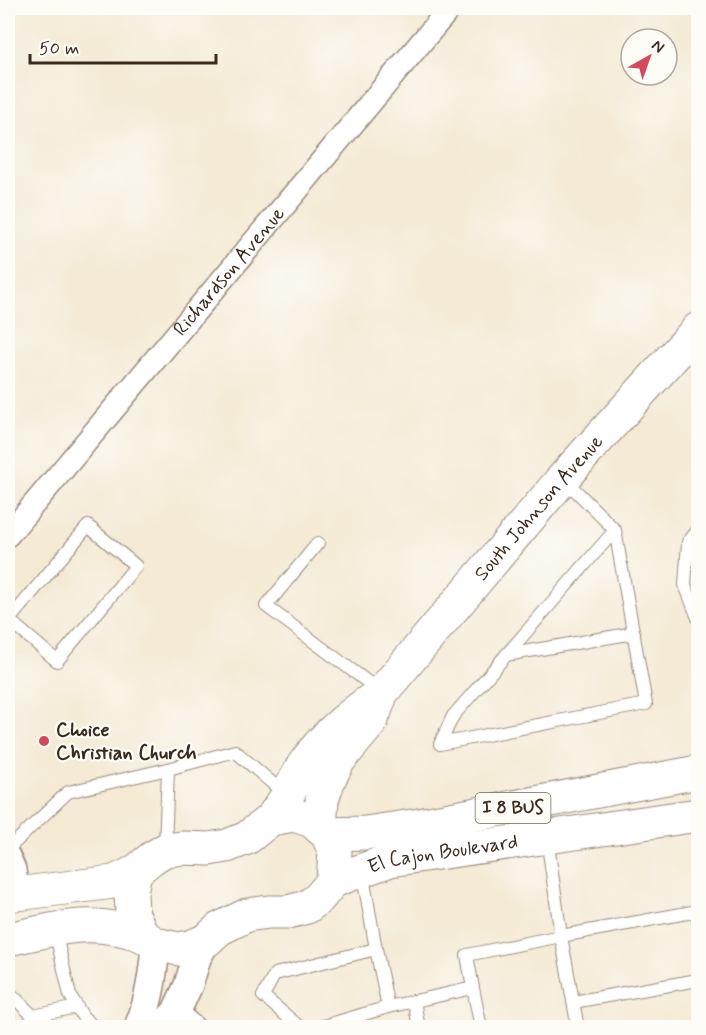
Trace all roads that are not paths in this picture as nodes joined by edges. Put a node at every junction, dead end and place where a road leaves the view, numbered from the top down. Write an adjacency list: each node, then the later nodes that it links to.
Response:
1 (450, 8): 6 (street, Richardson Avenue)
2 (699, 328): 3 (main road, South Johnson Avenue)
3 (563, 478): 4 (lane); 12 (main road, South Johnson Avenue)
4 (615, 530): 10 (lane); 11 (lane)
5 (699, 530): 8 (lane)
6 (8, 535)
7 (318, 543): 12 (lane)
8 (699, 618)
9 (8, 619): 9 (lane)
10 (634, 633): 11 (lane); 11 (lane)
11 (506, 655)
12 (382, 693): 15 (main road, South Johnson Avenue); 17 (main road, South Johnson Avenue)
13 (168, 768): 15 (lane); 19 (lane); 20 (lane)
14 (699, 772): 17 (main road, El Cajon Boulevard / I 8 BUS)
15 (279, 807): 17 (main road, I 8 BUS); 20 (main road)
16 (699, 815): 18 (main road, El Cajon Boulevard / I 8 BUS)
17 (323, 831): 23 (main road)
18 (547, 838): 23 (main road, El Cajon Boulevard / I 8 BUS); 27 (lane)
19 (8, 849)
20 (165, 850): 22 (main road)
21 (8, 855): 24 (street)
22 (135, 872): 24 (main road); 29 (main road)
23 (347, 875): 30 (main road, I 8 BUS); 31 (lane)
24 (13, 894)
25 (699, 911): 27 (lane)
26 (55, 930): 28 (main road, I 8 BUS); 29 (main road, I 8 BUS); 37 (lane)
27 (561, 936): 33 (lane); 36 (lane)
28 (8, 939)
29 (149, 939): 30 (main road, I 8 BUS); 42 (street)
30 (207, 940): 40 (street)
31 (376, 949): 38 (lane); 43 (lane)
32 (699, 980): 36 (lane)
33 (473, 988): 35 (lane); 46 (lane)
34 (8, 991): 39 (lane)
35 (414, 1001): 38 (lane); 45 (lane)
36 (573, 1002): 47 (lane)
37 (77, 1007): 39 (lane); 41 (lane)
38 (388, 1007): 44 (lane)
39 (34, 1022)
40 (177, 1022)
41 (95, 1028)
42 (138, 1028)
43 (301, 1028)
44 (317, 1028)
45 (419, 1028)
46 (482, 1028)
47 (578, 1028)

